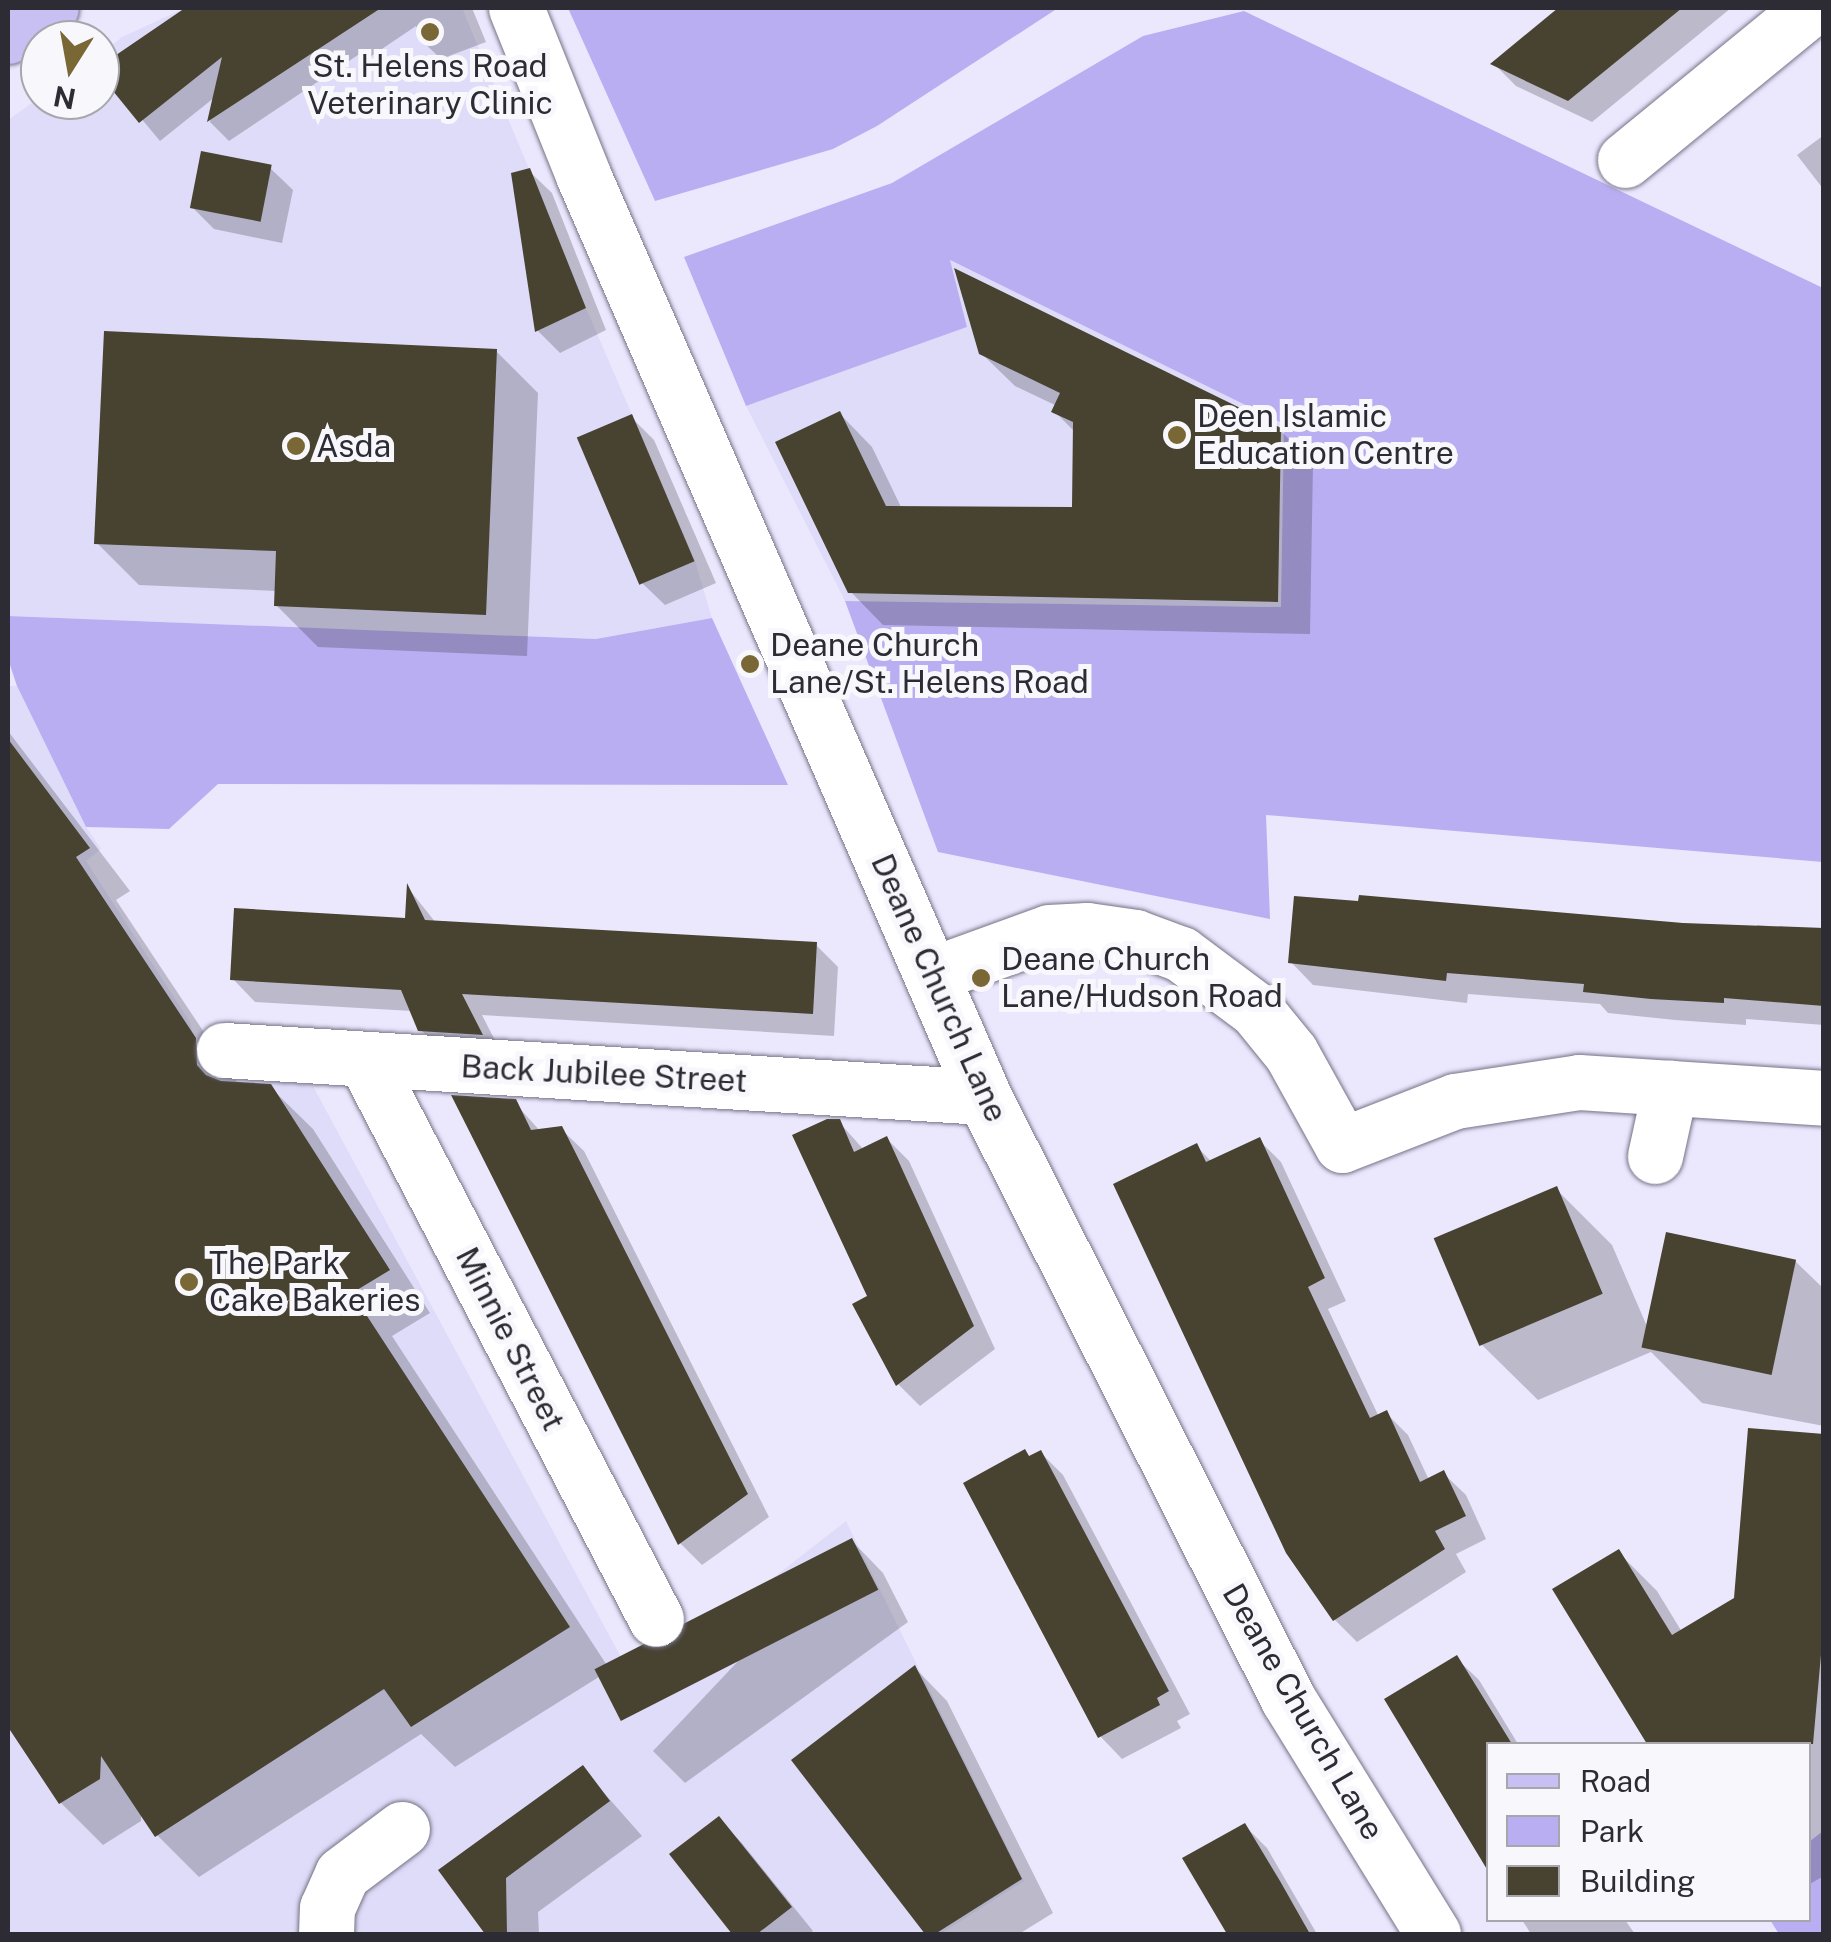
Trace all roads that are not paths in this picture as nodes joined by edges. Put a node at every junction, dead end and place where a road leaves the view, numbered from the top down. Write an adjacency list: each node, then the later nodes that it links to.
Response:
1 (50, 8): 4 (main road)
2 (516, 8): 6 (street, Deane Church Lane)
3 (1811, 8): 5 (street)
4 (8, 36)
5 (1625, 160)
6 (933, 974): 9 (street); 10 (street, Deane Church Lane)
7 (224, 1050): 8 (street, Back Jubilee Street)
8 (365, 1060): 10 (street, Back Jubilee Street); 13 (street, Minnie Street)
9 (1670, 1088): 11 (street); 12 (street)
10 (984, 1097): 16 (street, Deane Church Lane)
11 (1824, 1098)
12 (1655, 1156)
13 (656, 1618)
14 (402, 1830): 15 (street)
15 (326, 1934)
16 (1433, 1934)

